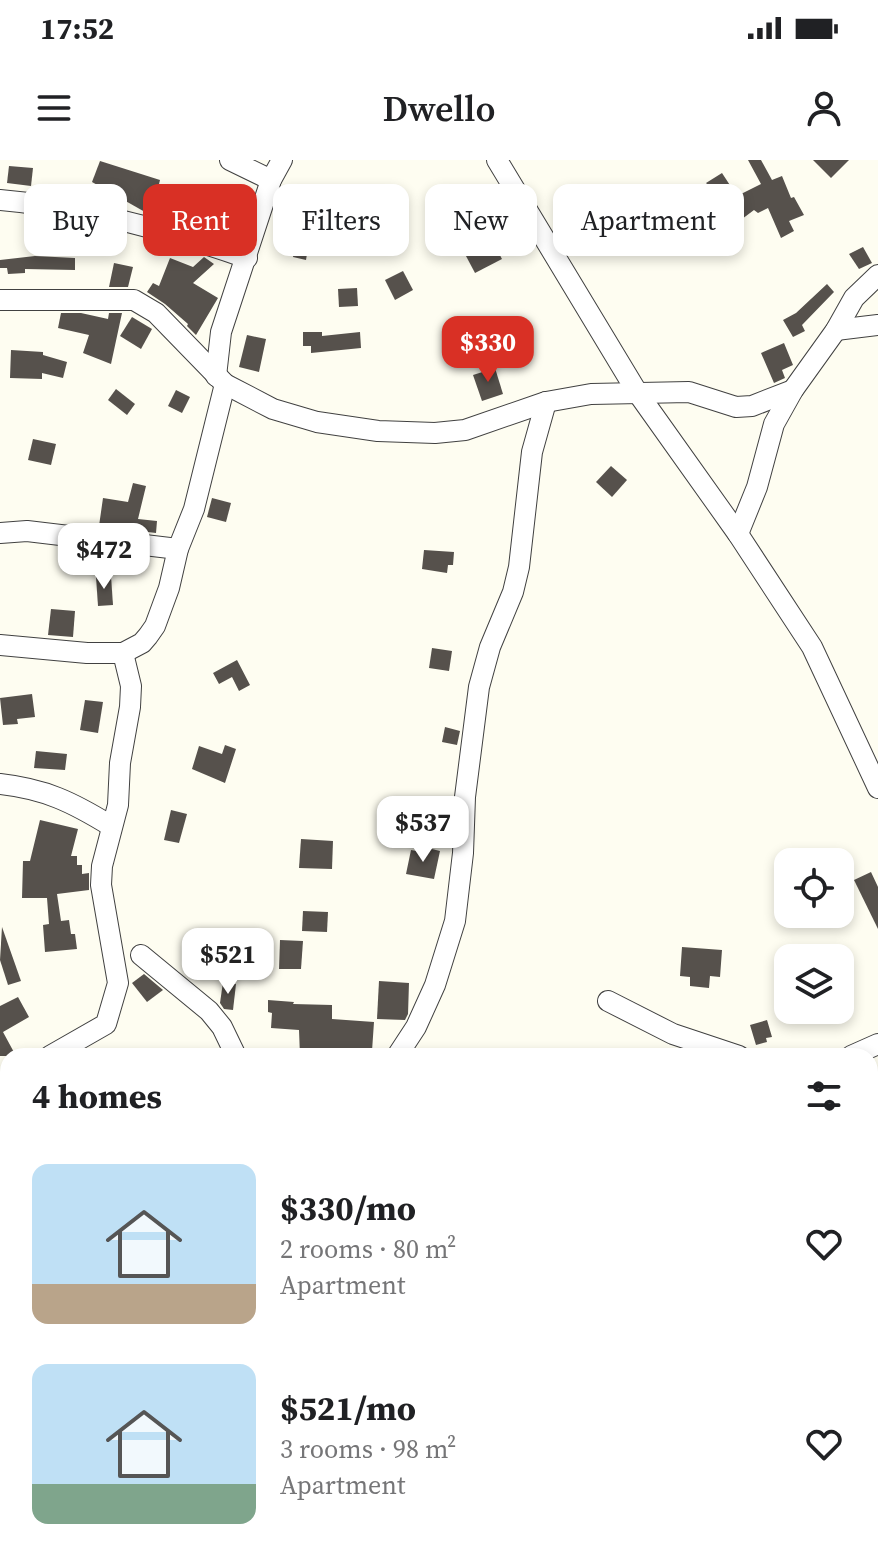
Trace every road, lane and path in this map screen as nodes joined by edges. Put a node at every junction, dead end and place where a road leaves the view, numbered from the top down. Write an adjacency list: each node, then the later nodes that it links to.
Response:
1 (230, 160): 4 (street)
2 (282, 160): 4 (street)
3 (497, 160): 13 (street)
4 (271, 180): 6 (street)
5 (0, 200): 6 (street)
6 (247, 258): 11 (street)
7 (878, 275): 10 (street)
8 (0, 300): 11 (street)
9 (878, 325): 10 (street)
10 (836, 330): 12 (street)
11 (220, 380): 14 (street); 17 (street)
12 (793, 390): 13 (street); 16 (street)
13 (637, 392): 14 (street); 16 (street)
14 (546, 402): 27 (street)
15 (0, 533): 17 (street)
16 (738, 534): 21 (street)
17 (178, 549): 19 (street)
18 (0, 645): 19 (street)
19 (123, 653): 22 (street)
20 (0, 784): 22 (street)
21 (878, 788)
22 (111, 826): 25 (street)
23 (141, 955): 26 (street)
24 (608, 1001): 28 (street)
25 (64, 1048)
26 (232, 1048)
27 (402, 1048)
28 (715, 1048)

